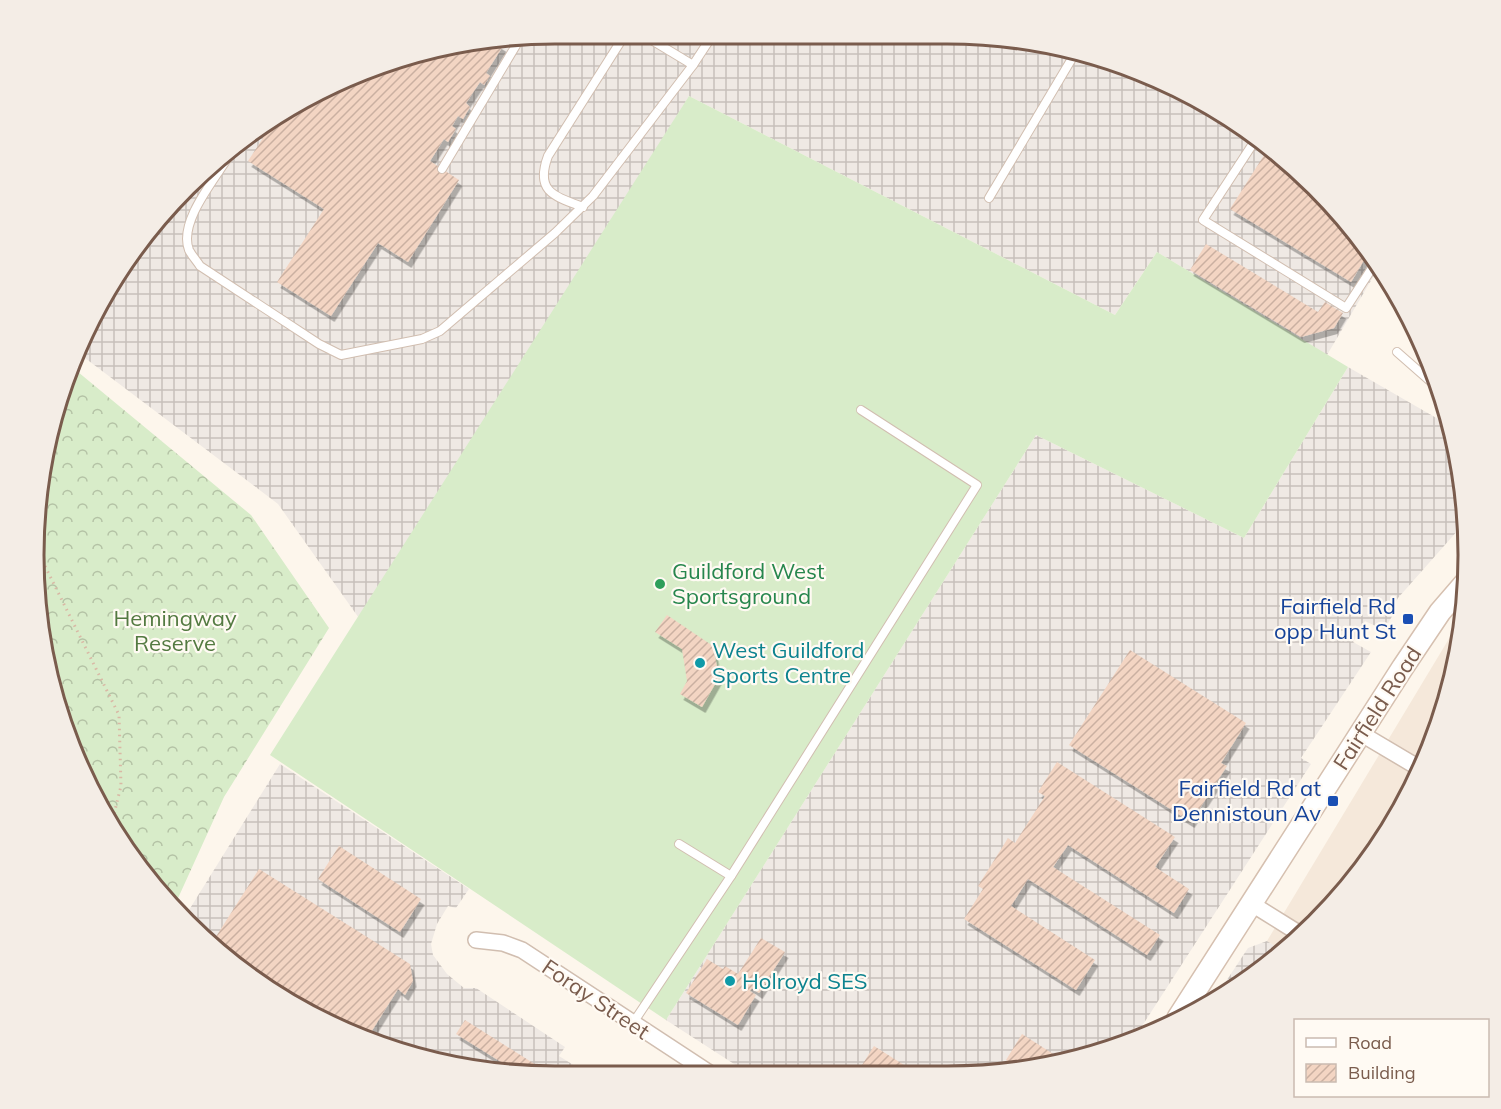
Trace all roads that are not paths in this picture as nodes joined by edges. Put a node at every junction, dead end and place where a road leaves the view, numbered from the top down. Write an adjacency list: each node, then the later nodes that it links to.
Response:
1 (619, 44): 11 (lane)
2 (658, 44): 6 (lane)
3 (707, 44): 6 (lane)
4 (517, 45): 9 (lane)
5 (1071, 59): 10 (lane)
6 (693, 65): 11 (lane)
7 (1252, 145): 12 (lane)
8 (223, 166): 11 (lane)
9 (442, 169)
10 (988, 198)
11 (583, 207)
12 (1371, 270)
13 (1397, 352): 14 (lane)
14 (1425, 377)
15 (861, 410): 20 (lane)
16 (1455, 594): 17 (main road, Fairfield Road)
17 (1360, 733): 18 (street); 21 (main road, Fairfield Road)
18 (1413, 764)
19 (679, 844): 20 (lane)
20 (731, 876): 25 (lane)
21 (1252, 904): 22 (street); 24 (main road, Fairfield Road)
22 (1293, 930)
23 (476, 940): 25 (street, Foray Street)
24 (1186, 1006)
25 (633, 1023): 26 (street, Foray Street)
26 (699, 1066)

